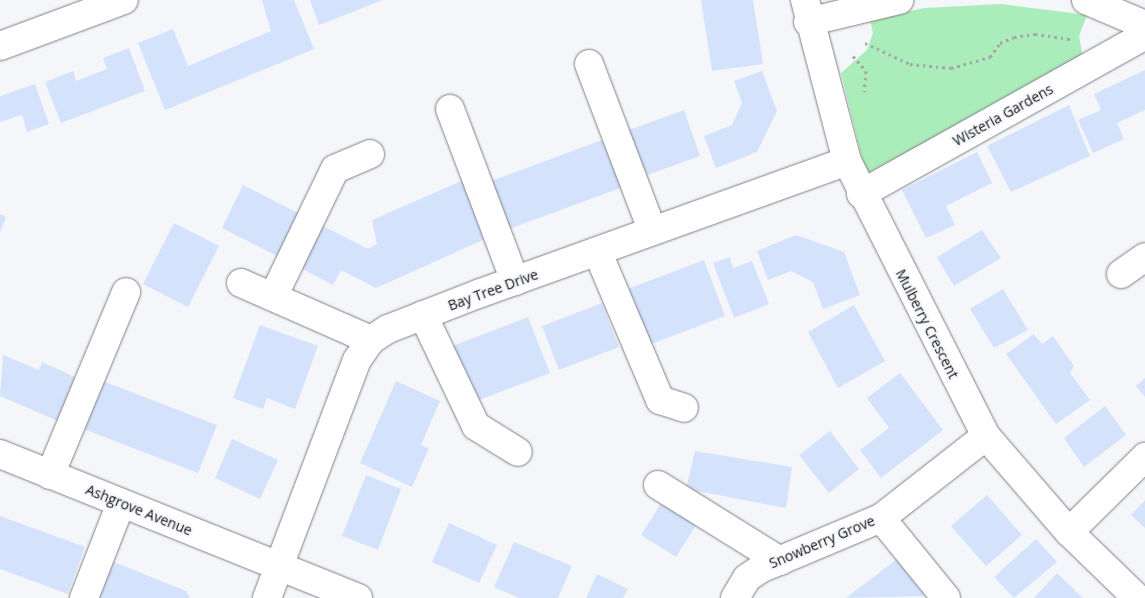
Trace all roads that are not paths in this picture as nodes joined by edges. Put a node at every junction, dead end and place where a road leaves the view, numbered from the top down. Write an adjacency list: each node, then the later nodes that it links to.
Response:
1 (124, 0): 7 (street)
2 (899, 0): 4 (street)
3 (1086, 0): 5 (street)
4 (807, 11): 11 (street, Mulberry Crescent)
5 (1145, 25)
6 (1145, 35): 12 (street, Wisteria Gardens)
7 (0, 46)
8 (589, 64): 13 (street)
9 (450, 109): 17 (street)
10 (370, 154): 20 (street)
11 (847, 161): 12 (street, Mulberry Crescent); 13 (street, Bay Tree Drive)
12 (861, 194): 24 (street, Mulberry Crescent)
13 (652, 230): 14 (street, Bay Tree Drive)
14 (598, 253): 17 (street, Bay Tree Drive); 23 (street)
15 (1145, 257): 16 (street)
16 (1121, 274)
17 (515, 281): 21 (street, Bay Tree Drive)
18 (240, 283): 20 (street)
19 (126, 292): 28 (street)
20 (273, 297): 22 (street)
21 (423, 315): 22 (street, Bay Tree Drive); 25 (street)
22 (371, 340): 34 (street, Bay Tree Drive)
23 (684, 408)
24 (986, 436): 31 (street, Snowberry Grove); 32 (street, Mulberry Crescent)
25 (518, 452)
26 (0, 454): 28 (street, Ashgrove Avenue)
27 (1145, 457): 32 (street)
28 (50, 475): 30 (street, Ashgrove Avenue)
29 (658, 485): 33 (street)
30 (121, 503): 34 (street, Ashgrove Avenue); 35 (street)
31 (881, 518): 33 (street, Snowberry Grove); 39 (street)
32 (1069, 532): 40 (street, Mulberry Crescent)
33 (780, 561): 38 (street, Snowberry Grove)
34 (278, 566): 36 (street, Bay Tree Drive); 37 (street, Ashgrove Avenue)
35 (84, 598)
36 (267, 598)
37 (358, 598)
38 (736, 598)
39 (946, 598)
40 (1137, 598)

